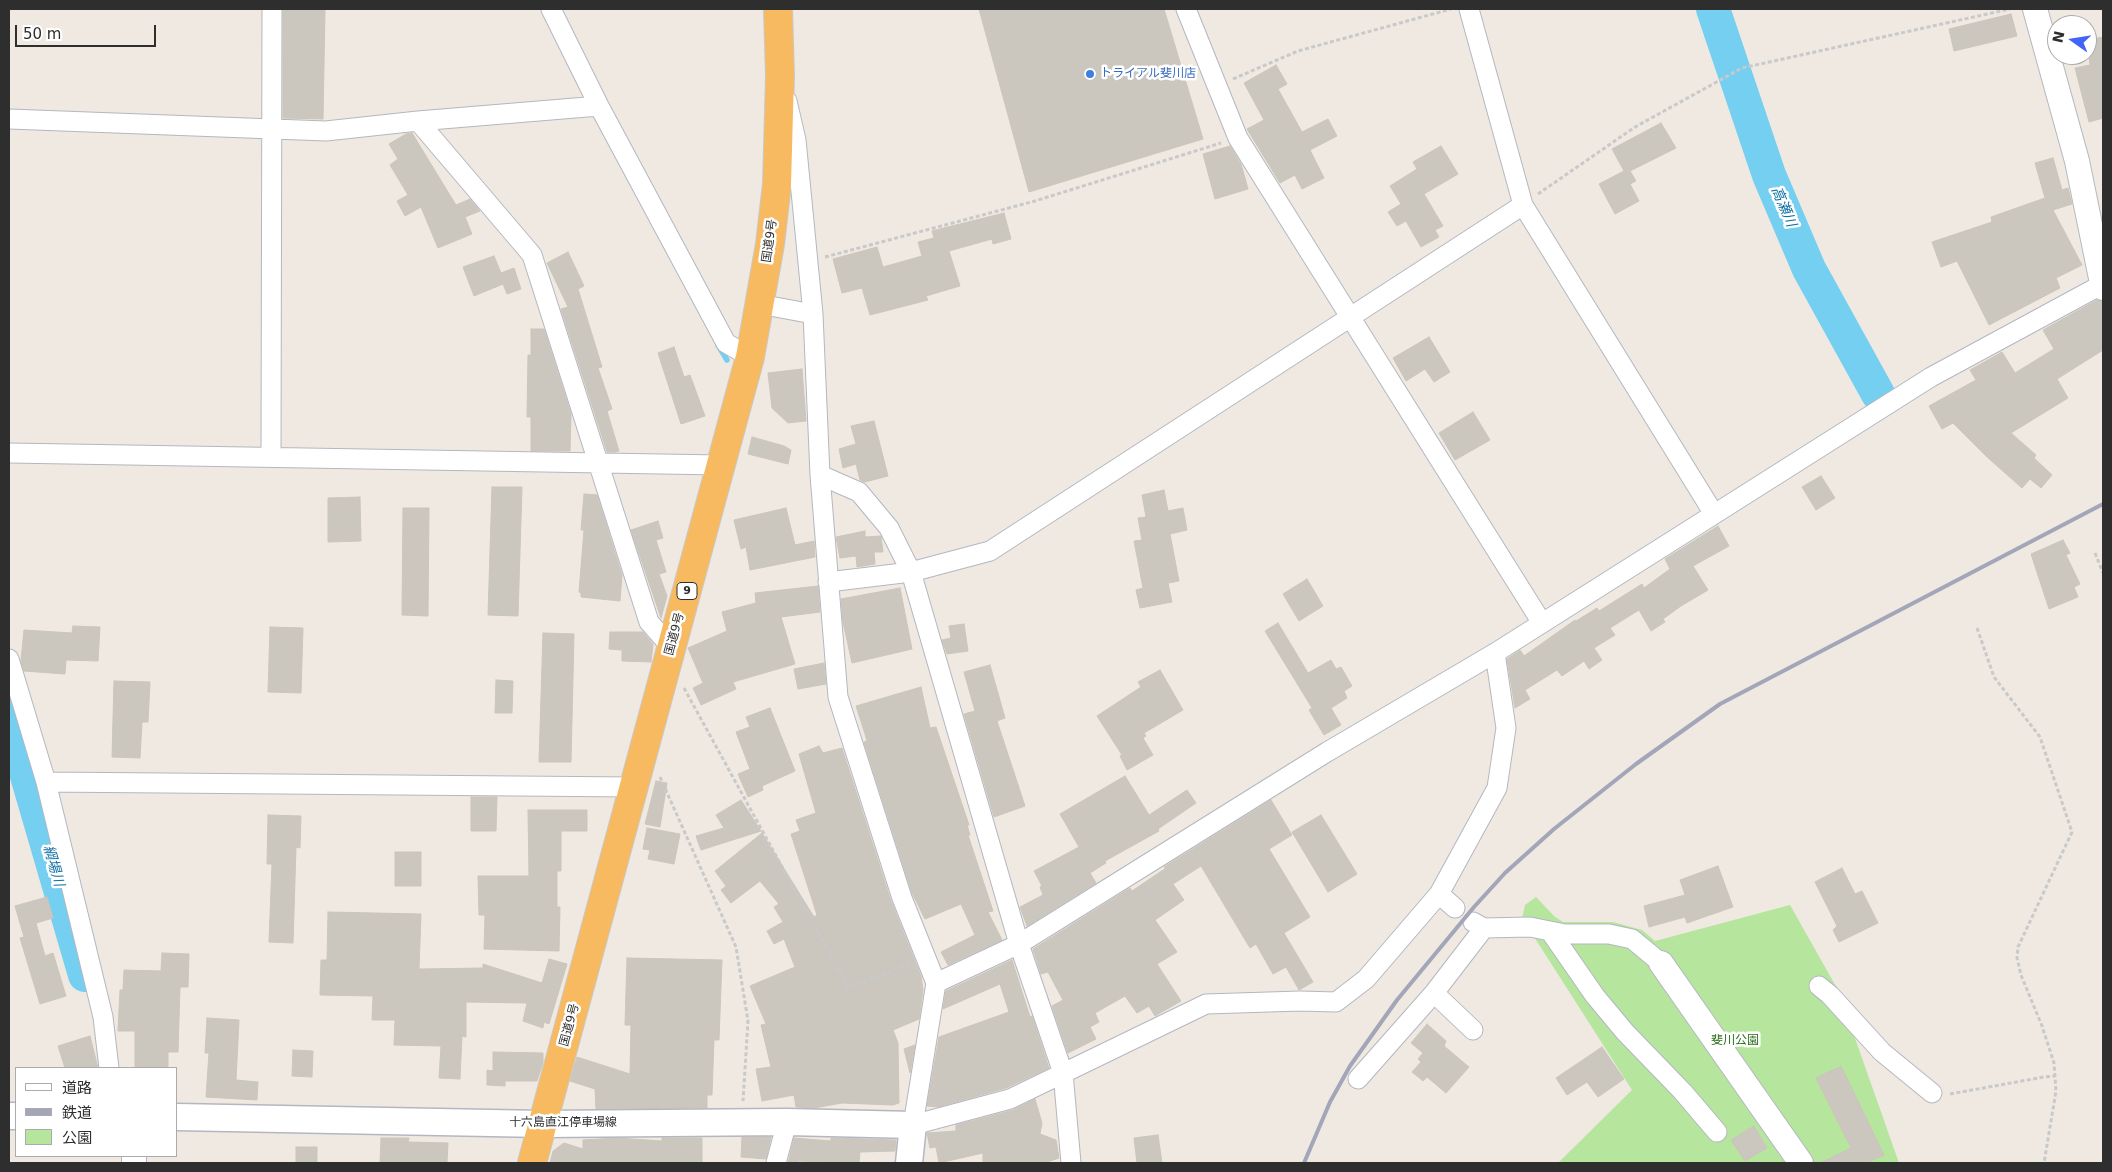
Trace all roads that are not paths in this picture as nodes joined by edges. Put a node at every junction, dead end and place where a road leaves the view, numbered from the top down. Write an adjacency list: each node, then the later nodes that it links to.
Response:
1 (272, 9): 11 (street)
2 (552, 9): 8 (street)
3 (778, 9): 7 (highway, 国道9号 / 9)
4 (1186, 9): 16 (street)
5 (1469, 9): 12 (street)
6 (2035, 9): 13 (street)
7 (780, 76): 14 (highway, 国道9号 / 9); 15 (street)
8 (599, 106): 10 (street); 17 (street)
9 (9, 119): 11 (street)
10 (418, 121): 11 (street); 20 (street)
11 (271, 127): 19 (street)
12 (1522, 204): 16 (street); 23 (street)
13 (2103, 285): 23 (street)
14 (759, 304): 15 (street); 17 (highway, 国道9号 / 9)
15 (812, 314): 22 (street)
16 (1350, 316): 24 (street); 26 (street)
17 (750, 357): 21 (highway, 国道9号 / 9)
18 (9, 453): 19 (street)
19 (271, 457): 20 (street)
20 (599, 461): 21 (street); 27 (street)
21 (721, 465): 27 (highway, 国道9号 / 9)
22 (820, 476): 24 (street); 25 (street)
23 (1714, 514): 26 (street)
24 (911, 572): 25 (street); 35 (street)
25 (828, 582): 37 (street)
26 (1542, 623): 28 (street)
27 (670, 653): 31 (highway, 国道9号 / 9)
28 (1494, 653): 32 (street); 35 (street)
29 (9, 659): 30 (street)
30 (46, 782): 31 (street); 41 (street)
31 (634, 787): 47 (highway, 国道9号 / 9)
32 (1439, 894): 33 (street); 42 (street)
33 (1455, 908)
34 (1550, 931): 36 (street); 39 (street); 49 (street)
35 (1019, 944): 37 (street); 42 (street)
36 (1661, 963): 54 (street)
37 (936, 983): 48 (street)
38 (1819, 986): 44 (street)
39 (1434, 993): 40 (street); 43 (street)
40 (1473, 1030)
41 (109, 1067)
42 (1063, 1073): 48 (street); 53 (street)
43 (1358, 1079)
44 (1932, 1093)
45 (178, 1117): 47 (main road, 十六島直江停車場線)
46 (787, 1122): 47 (main road, 十六島直江停車場線); 48 (main road, 十六島直江停車場線); 51 (street)
47 (543, 1124): 50 (highway, 国道9号 / 9)
48 (913, 1126): 52 (main road)
49 (1716, 1132)
50 (532, 1163)
51 (776, 1163)
52 (909, 1163)
53 (1071, 1163)
54 (1801, 1163)

